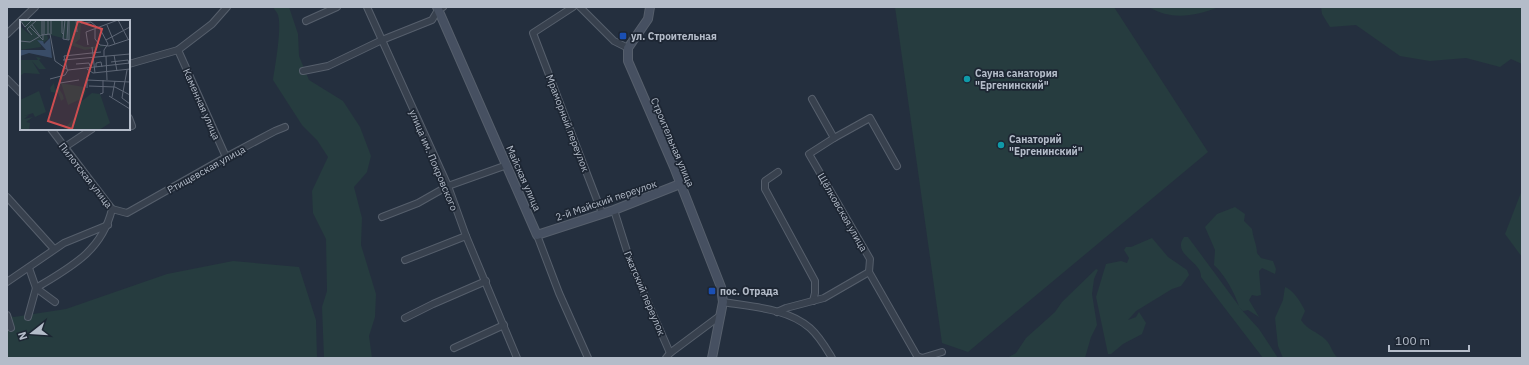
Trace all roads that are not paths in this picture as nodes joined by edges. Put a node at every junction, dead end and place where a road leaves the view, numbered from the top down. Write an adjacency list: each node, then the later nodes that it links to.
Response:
1 (35, 7): 9 (street)
2 (227, 7): 15 (street)
3 (337, 7): 11 (street)
4 (368, 7): 13 (street, улица им. Покровского)
5 (573, 7): 38 (street, Мраморный переулок)
6 (580, 7): 14 (street)
7 (650, 7): 14 (street)
8 (439, 8): 13 (street); 29 (street, Майская улица)
9 (22, 20)
10 (20, 21): 12 (street)
11 (306, 22)
12 (7, 34)
13 (381, 40): 17 (street); 33 (street, улица им. Покровского)
14 (628, 48): 32 (street, Строительная улица)
15 (178, 50): 16 (street); 28 (street, Каменная улица)
16 (130, 64)
17 (303, 71)
18 (7, 79): 19 (street)
19 (20, 92)
20 (812, 99): 26 (street)
21 (130, 121): 22 (street)
22 (132, 126)
23 (285, 127): 28 (street, Ртищевская улица)
24 (52, 130): 27 (street, Пилотская улица)
25 (90, 130): 27 (street)
26 (834, 138): 30 (street); 46 (street, Щёлковская улица)
27 (65, 147): 35 (street, Пилотская улица)
28 (226, 157): 37 (street, Ртищевская улица)
29 (507, 165): 33 (street); 41 (street, Майская улица)
30 (897, 166)
31 (778, 172): 50 (street)
32 (680, 184): 36 (street, 2-й Майский переулок); 52 (street, Строительная улица)
33 (448, 186): 39 (street); 42 (street, улица им. Покровского)
34 (7, 198): 43 (street)
35 (112, 209): 37 (street, Пилотская улица); 40 (street)
36 (614, 210): 38 (street, 2-й Майский переулок); 62 (street, Гжатский переулок)
37 (127, 212)
38 (602, 213): 41 (street, 2-й Майский переулок)
39 (382, 217)
40 (108, 226): 43 (street); 49 (street)
41 (538, 235): 64 (street, Майская улица)
42 (466, 236): 44 (street); 47 (street, улица им. Покровского)
43 (54, 249): 45 (street)
44 (405, 260)
45 (29, 268): 48 (street); 49 (street)
46 (869, 272): 50 (street); 61 (street, Щёлковская улица)
47 (486, 281): 57 (street); 58 (street, улица им. Покровского)
48 (7, 282)
49 (36, 288): 51 (street); 56 (street)
50 (813, 301): 53 (street)
51 (55, 302)
52 (723, 302): 53 (street); 54 (street, Строительная улица)
53 (777, 312): 66 (street)
54 (720, 314): 62 (street); 65 (street, Строительная улица)
55 (7, 315): 59 (street)
56 (28, 318)
57 (405, 318)
58 (504, 325): 60 (street); 63 (street, улица им. Покровского)
59 (11, 328)
60 (454, 348)
61 (942, 352)
62 (668, 355)
63 (517, 358)
64 (588, 358)
65 (712, 358)
66 (832, 358)

